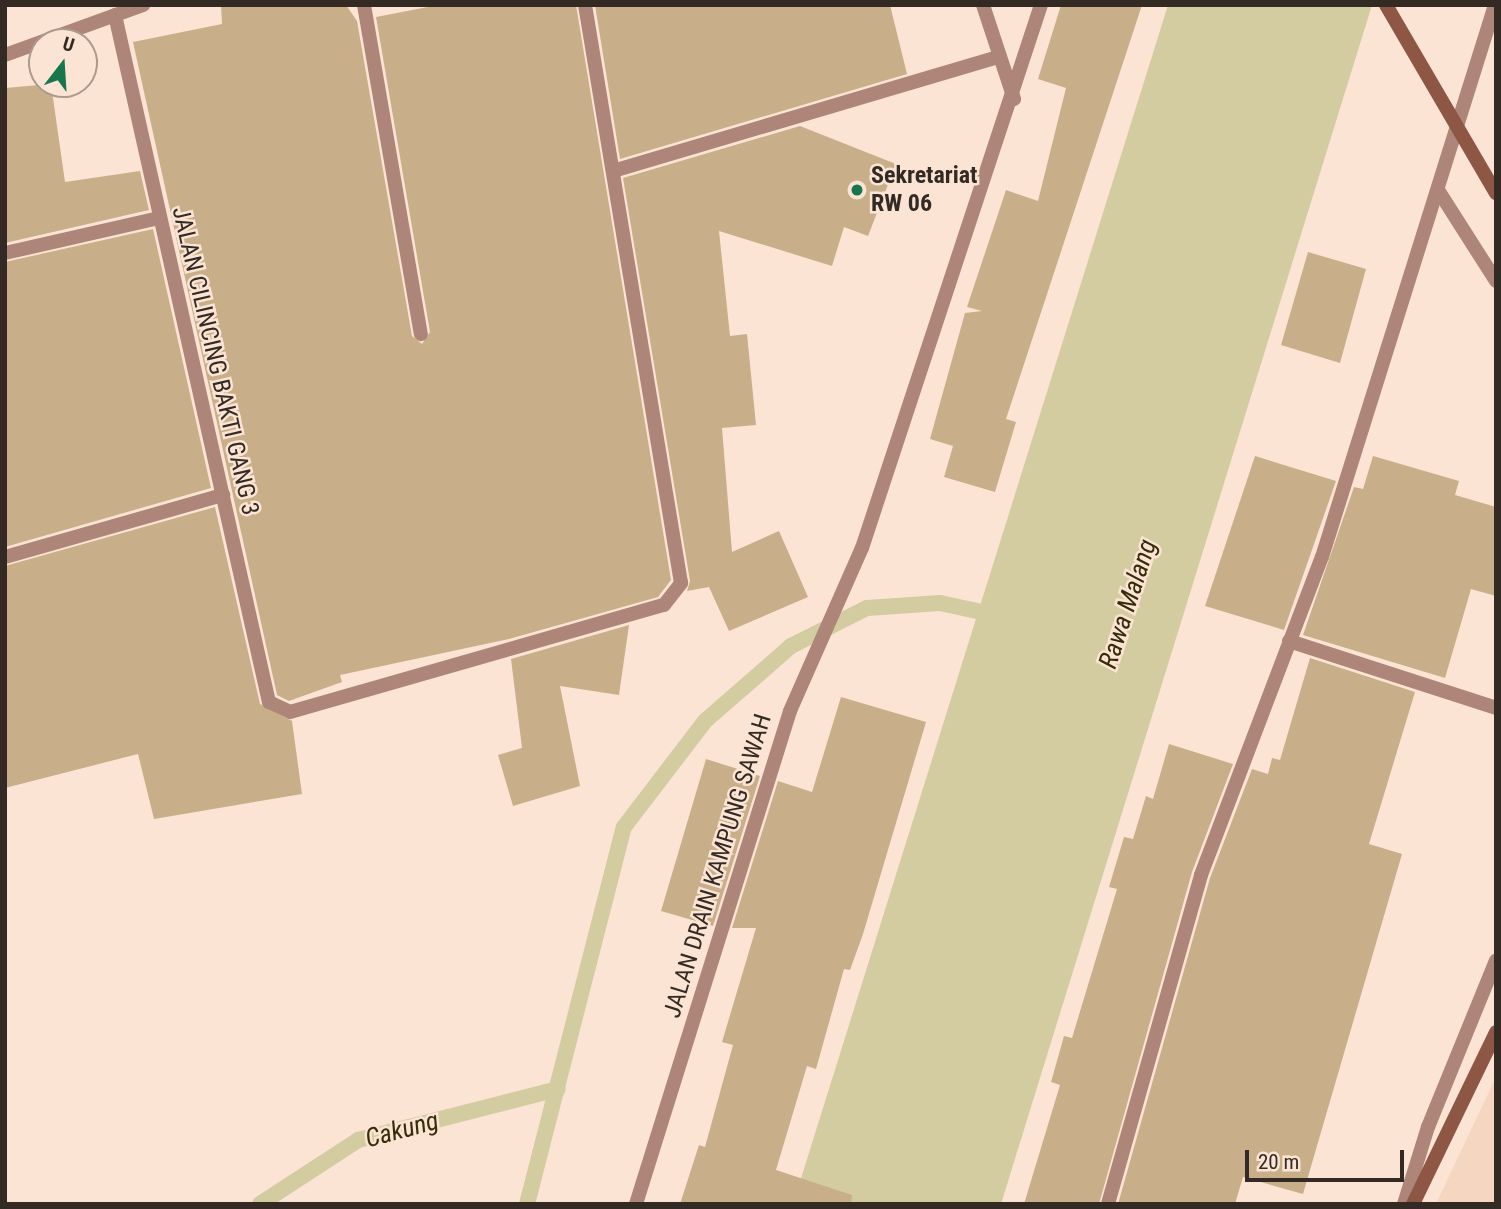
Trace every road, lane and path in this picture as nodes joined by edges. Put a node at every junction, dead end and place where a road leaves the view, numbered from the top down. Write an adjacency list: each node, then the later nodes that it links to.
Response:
1 (144, 5): 8 (street)
2 (364, 5): 18 (street)
3 (585, 5): 12 (street)
4 (983, 5): 10 (street)
5 (1041, 5): 11 (street, JALAN DRAIN KAMPUNG SAWAH)
6 (1386, 5): 14 (street, bridge)
7 (1495, 5): 13 (street)
8 (115, 15): 9 (street); 15 (street, JALAN CILINCING BAKTI GANG 3)
9 (5, 55)
10 (995, 58): 11 (street); 12 (street)
11 (1014, 99): 25 (street, JALAN DRAIN KAMPUNG SAWAH)
12 (613, 171): 19 (street, JALAN CILINCING BAKTI GANG 3)
13 (1437, 190): 17 (street); 21 (street)
14 (1496, 193)
15 (159, 218): 16 (street); 19 (street, JALAN CILINCING BAKTI GANG 3)
16 (5, 253)
17 (1496, 281)
18 (421, 334)
19 (223, 495): 20 (street)
20 (5, 557)
21 (1290, 641): 22 (street); 26 (street)
22 (1496, 708)
23 (1496, 960): 27 (street)
24 (1496, 1032): 28 (street)
25 (636, 1204)
26 (1108, 1204)
27 (1404, 1204)
28 (1413, 1204)

